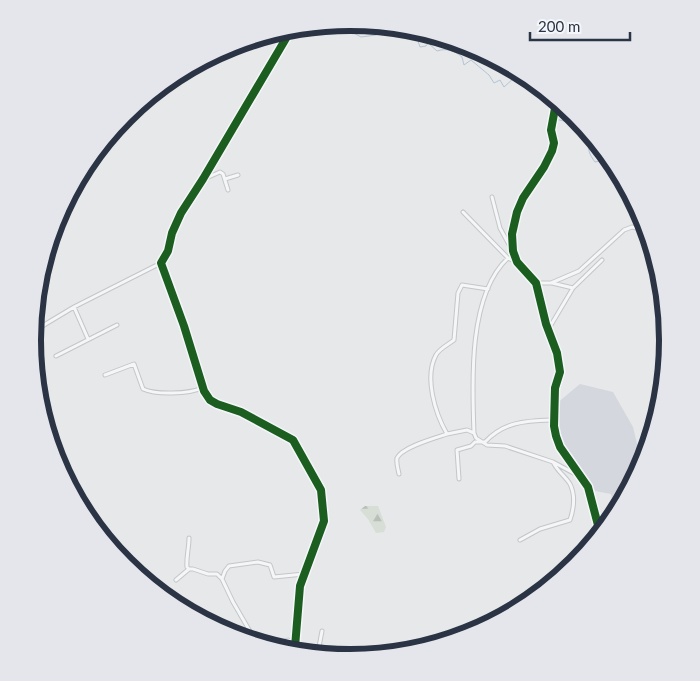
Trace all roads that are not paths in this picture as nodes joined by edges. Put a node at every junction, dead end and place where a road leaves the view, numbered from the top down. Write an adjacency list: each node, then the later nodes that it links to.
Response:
1 (286, 38): 4 (street)
2 (555, 109): 10 (street)
3 (238, 175): 5 (street)
4 (203, 179): 5 (street); 14 (street)
5 (225, 179): 6 (street)
6 (228, 190)
7 (492, 197): 10 (street)
8 (463, 212): 11 (street)
9 (638, 228): 16 (street)
10 (513, 251): 13 (street)
11 (508, 258): 13 (street); 17 (street)
12 (602, 260): 18 (street)
13 (517, 262): 15 (street)
14 (161, 263): 19 (street); 26 (street)
15 (536, 283): 16 (street); 22 (street)
16 (551, 283): 18 (street)
17 (488, 288): 28 (street); 29 (street)
18 (573, 288): 22 (street)
19 (74, 307): 21 (street); 23 (street)
20 (117, 325): 23 (street)
21 (41, 327)
22 (548, 330): 27 (street)
23 (88, 339): 24 (street)
24 (56, 356)
25 (104, 375): 26 (street)
26 (202, 388): 39 (street)
27 (554, 420): 30 (street); 33 (street)
28 (474, 433): 29 (street); 30 (street)
29 (447, 434): 32 (street)
30 (485, 442): 31 (street); 34 (street)
31 (553, 462): 33 (street); 37 (street)
32 (399, 474)
33 (581, 477): 35 (street)
34 (459, 479)
35 (598, 525)
36 (189, 538): 38 (street)
37 (520, 540)
38 (189, 569): 40 (street); 41 (street)
39 (304, 574): 40 (street); 45 (street)
40 (222, 579): 43 (street)
41 (176, 580)
42 (322, 631): 46 (street)
43 (251, 633)
44 (282, 642): 45 (street)
45 (296, 643)
46 (319, 648)

